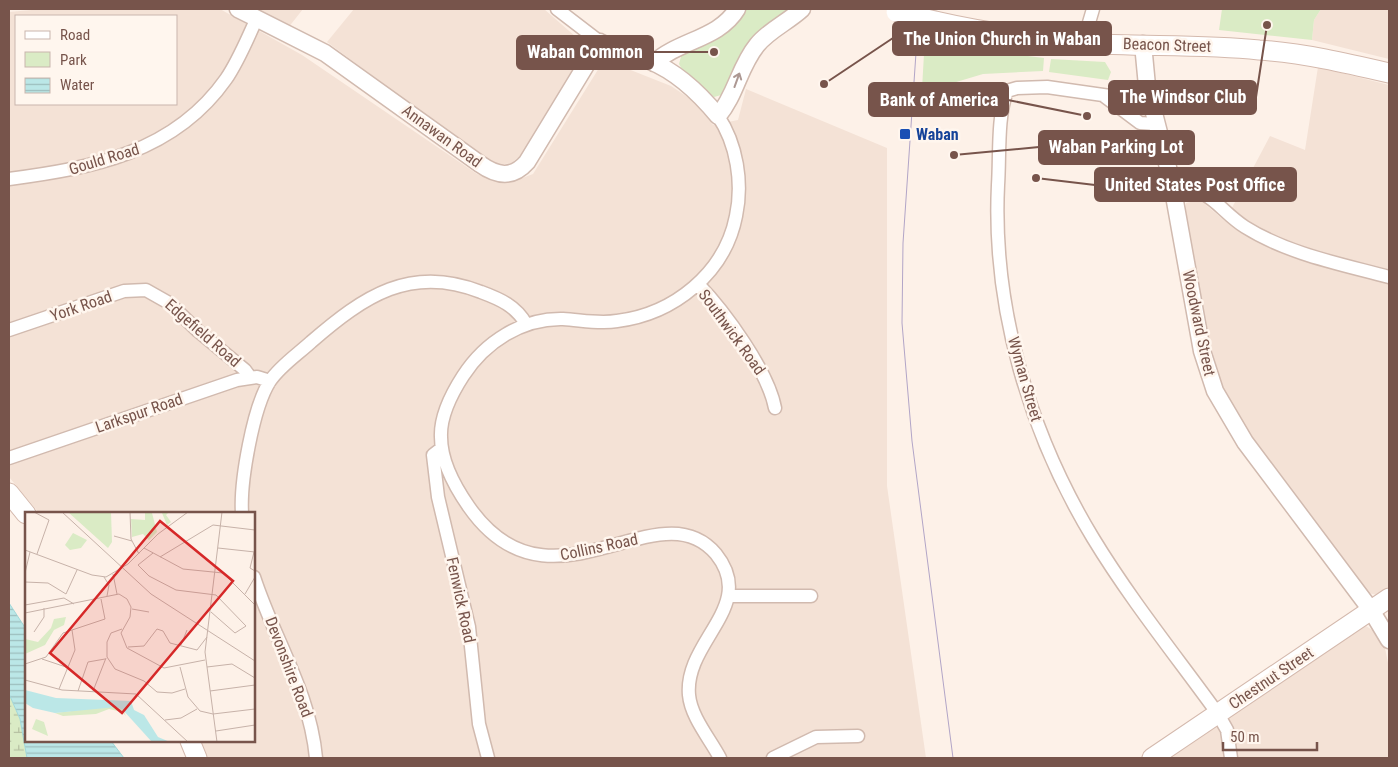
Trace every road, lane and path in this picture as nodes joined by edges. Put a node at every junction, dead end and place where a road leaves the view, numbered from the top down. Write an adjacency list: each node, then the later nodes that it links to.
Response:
1 (238, 9): 7 (street, Annawan Road)
2 (557, 9): 8 (street)
3 (737, 9): 11 (street)
4 (802, 9): 15 (street, one-way to 4)
5 (1094, 9): 9 (street)
6 (891, 10): 9 (main road, Beacon Street, bridge)
7 (257, 18): 8 (street, Annawan Road); 17 (street, Gould Road)
8 (600, 42): 11 (street, Collins Road)
9 (1083, 43): 10 (main road, Beacon Street)
10 (1143, 44): 12 (main road, Beacon Street); 13 (street, Woodward Street)
11 (654, 63): 15 (street, Collins Road)
12 (1389, 74)
13 (1147, 86): 14 (street, Wyman Street); 16 (street, Woodward Street)
14 (1104, 96): 16 (street, Wyman Street); 38 (street, Wyman Street)
15 (718, 116): 20 (street, Collins Road)
16 (1155, 124): 18 (street, Woodward Street)
17 (9, 179)
18 (1174, 190): 19 (street); 36 (street, Woodward Street)
19 (1389, 277)
20 (698, 284): 22 (street, Collins Road); 26 (street, Southwick Road)
21 (153, 292): 23 (street, York Road); 24 (street, Edgefield Road)
22 (526, 324): 25 (street); 27 (street, Collins Road)
23 (9, 330)
24 (250, 377): 25 (street); 28 (street, Larkspur Road)
25 (270, 382): 30 (street)
26 (775, 408)
27 (442, 448): 33 (street, Collins Road); 43 (street, Fenwick Road)
28 (9, 458)
29 (9, 493): 31 (main road)
30 (242, 512)
31 (25, 513)
32 (255, 579): 42 (street, Devonshire Road)
33 (728, 596): 34 (street); 44 (street, Collins Road)
34 (811, 596)
35 (1389, 598): 36 (main road, Chestnut Street)
36 (1371, 610): 37 (street, Woodward Street); 38 (main road, Chestnut Street)
37 (1389, 640)
38 (1218, 714): 46 (main road, Chestnut Street); 47 (street)
39 (858, 736): 45 (street)
40 (190, 742): 41 (main road)
41 (197, 758)
42 (316, 758)
43 (488, 758)
44 (720, 758)
45 (772, 758)
46 (1152, 758)
47 (1231, 758)

